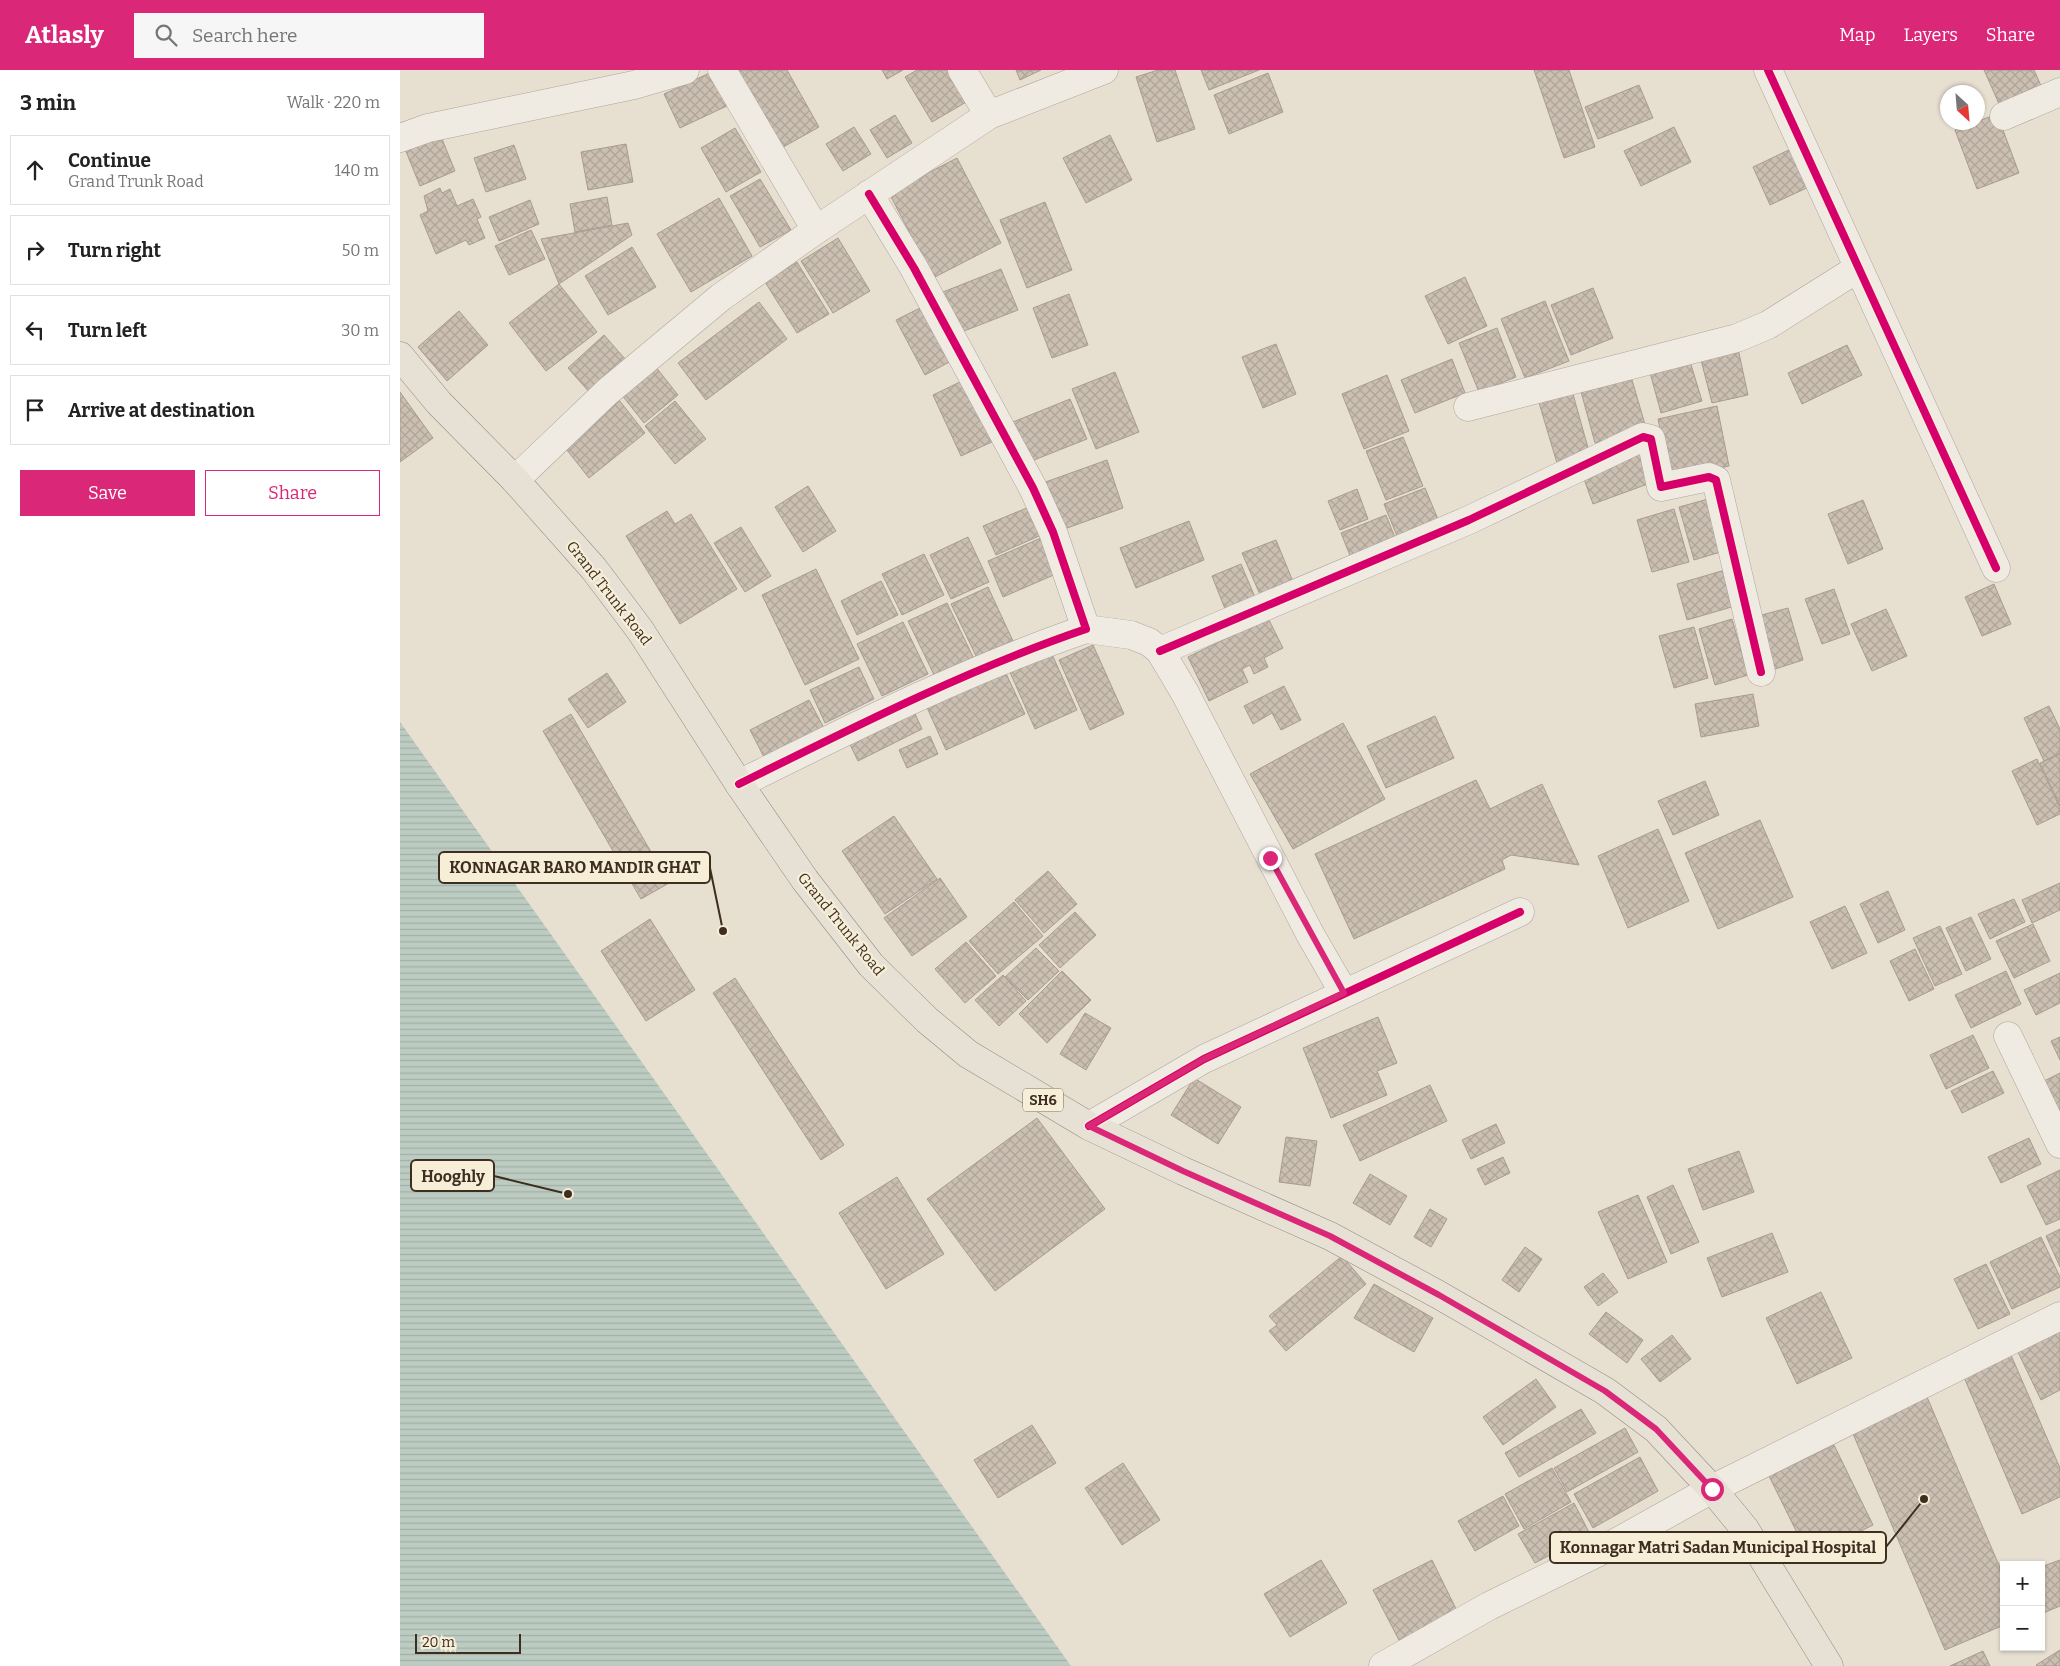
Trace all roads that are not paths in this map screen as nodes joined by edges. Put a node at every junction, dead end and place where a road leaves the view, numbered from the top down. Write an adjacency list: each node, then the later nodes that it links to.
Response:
1 (685, 70): 9 (street)
2 (722, 70): 11 (street)
3 (962, 70): 7 (street)
4 (1104, 70): 7 (street)
5 (1768, 70): 12 (street)
6 (2060, 92): 8 (street)
7 (989, 115): 10 (street)
8 (2004, 116)
9 (400, 138)
10 (869, 194): 11 (street); 17 (street)
11 (816, 230): 15 (street)
12 (1857, 269): 14 (street); 16 (street)
13 (400, 356): 15 (main road, Grand Trunk Road / SH6)
14 (1468, 407)
15 (515, 480): 20 (main road, Grand Trunk Road / SH6)
16 (1996, 568)
17 (1086, 628): 18 (street); 20 (street)
18 (1160, 651): 19 (street); 22 (street)
19 (1760, 672)
20 (738, 784): 24 (main road, Grand Trunk Road / SH6)
21 (1520, 912): 22 (street)
22 (1344, 993): 24 (street)
23 (2008, 1036): 25 (street)
24 (1089, 1126): 27 (main road, Grand Trunk Road / SH6)
25 (2060, 1144)
26 (2060, 1316): 27 (street)
27 (1712, 1489): 28 (street); 29 (main road, Grand Trunk Road / SH6)
28 (1383, 1666)
29 (1829, 1666)

